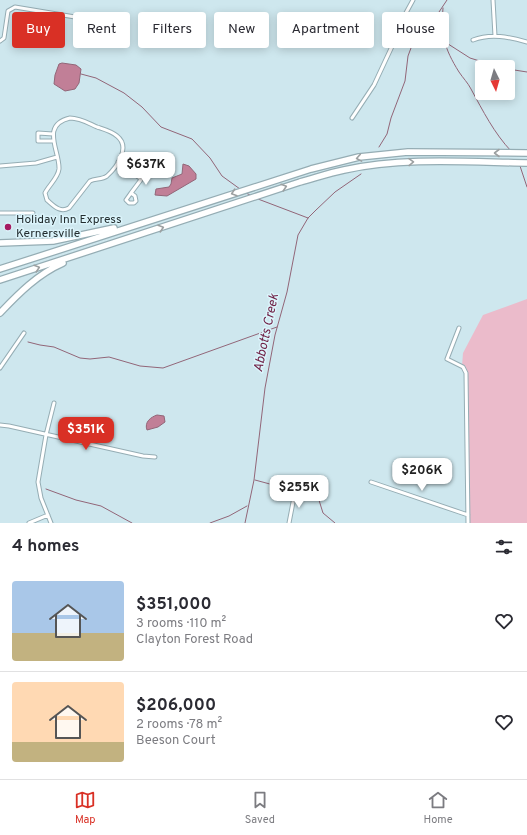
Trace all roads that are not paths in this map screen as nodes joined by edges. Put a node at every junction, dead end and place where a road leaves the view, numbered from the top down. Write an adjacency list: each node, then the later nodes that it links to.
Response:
1 (413, 0): 8 (street)
2 (493, 0): 4 (street)
3 (73, 17): 6 (street)
4 (495, 36): 5 (street); 7 (street)
5 (472, 40)
6 (0, 41)
7 (527, 42)
8 (352, 118)
9 (53, 134): 10 (street); 10 (street); 13 (street)
10 (53, 141): 12 (street)
11 (527, 153): 21 (highway, one-way to 21)
12 (57, 157): 13 (street); 15 (street)
13 (118, 162): 17 (street)
14 (527, 163): 23 (highway, one-way to 14)
15 (0, 166)
16 (149, 169): 16 (street); 17 (street)
17 (141, 179): 18 (street)
18 (131, 193)
19 (0, 213): 20 (street)
20 (33, 214)
21 (164, 215): 22 (highway); 24 (highway)
22 (0, 243)
23 (110, 244): 25 (highway, one-way to 23); 26 (highway)
24 (0, 269)
25 (0, 280)
26 (0, 313)
27 (459, 328): 37 (street)
28 (24, 333): 29 (street)
29 (0, 368)
30 (54, 403): 32 (street)
31 (0, 425): 32 (street)
32 (46, 434): 33 (street); 36 (street)
33 (155, 457)
34 (371, 482): 37 (street)
35 (295, 492): 40 (street)
36 (48, 515): 38 (street); 39 (street)
37 (468, 515): 41 (street)
38 (29, 523)
39 (52, 523)
40 (289, 523)
41 (468, 523)

